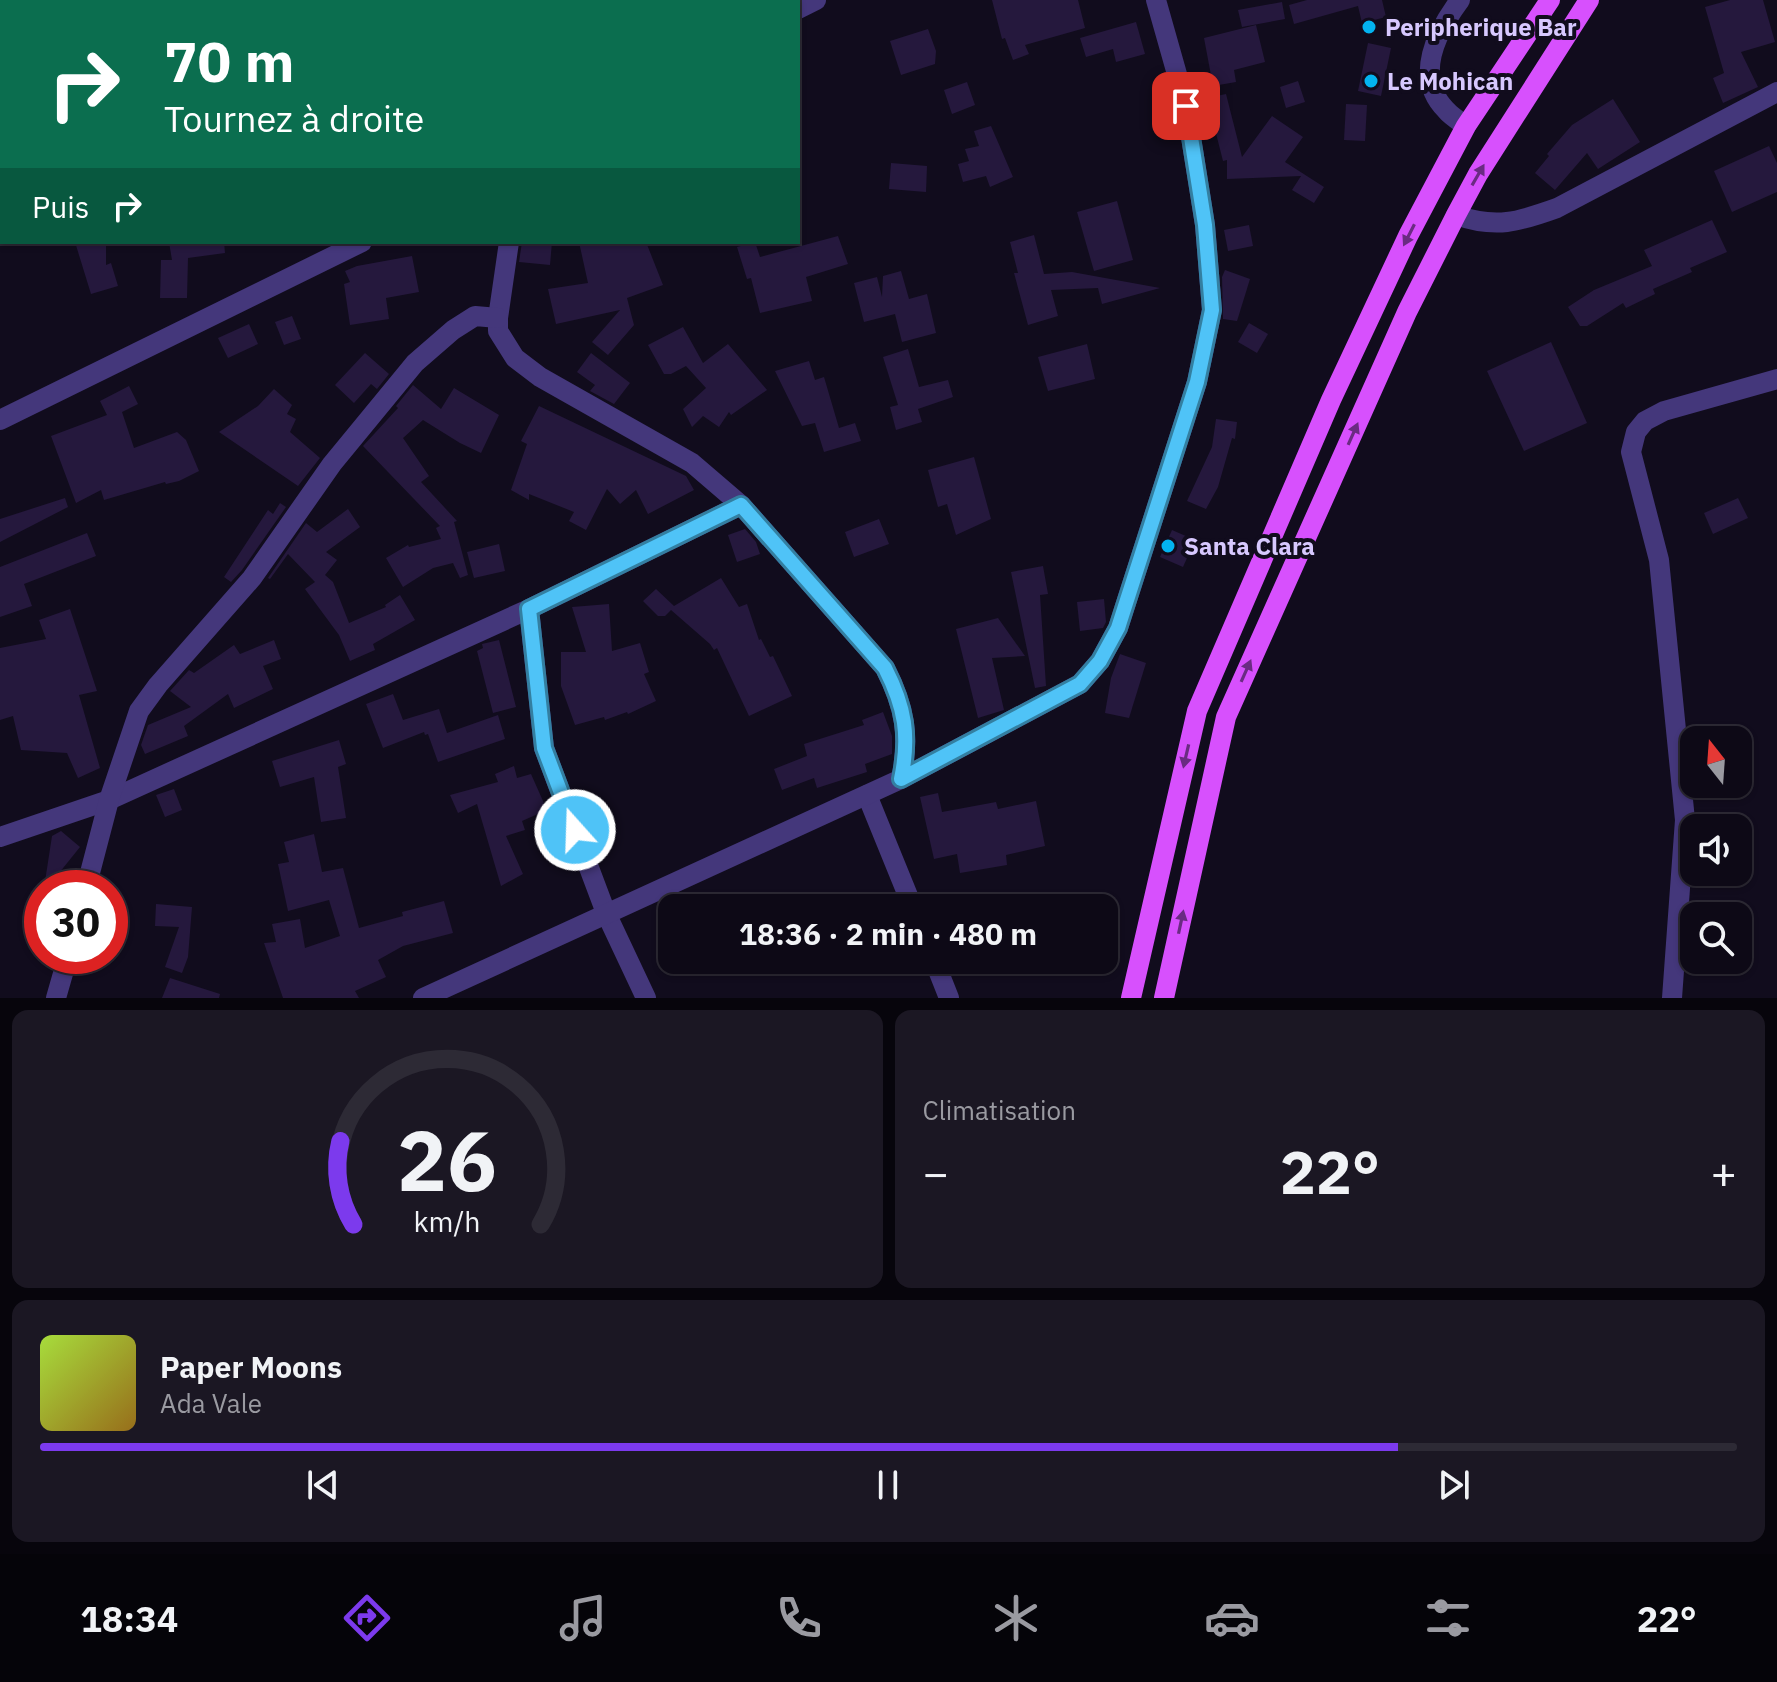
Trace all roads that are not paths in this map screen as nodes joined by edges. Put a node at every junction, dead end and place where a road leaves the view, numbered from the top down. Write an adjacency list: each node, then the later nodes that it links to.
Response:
1 (1156, 0): 15 (street)
2 (1460, 0): 6 (street)
3 (1550, 0): 6 (main road)
4 (1589, 0): 7 (main road, one-way to 4)
5 (1777, 92): 7 (street)
6 (1466, 126): 28 (main road, one-way to 28)
7 (1456, 215): 29 (main road, one-way to 7)
8 (358, 244): 12 (street)
9 (509, 244): 10 (street)
10 (498, 318): 13 (street); 17 (street)
11 (1777, 379): 30 (street)
12 (0, 420)
13 (741, 505): 14 (street); 15 (street)
14 (529, 609): 17 (street); 21 (street)
15 (901, 779): 16 (street)
16 (867, 795): 20 (street); 21 (street)
17 (109, 800): 18 (street); 19 (street)
18 (0, 837)
19 (91, 870)
20 (907, 894)
21 (606, 913): 25 (street); 26 (street)
22 (63, 974): 24 (street)
23 (940, 974): 27 (street)
24 (56, 998)
25 (423, 998)
26 (646, 998)
27 (949, 998)
28 (1131, 998)
29 (1164, 998)
30 (1672, 998)

